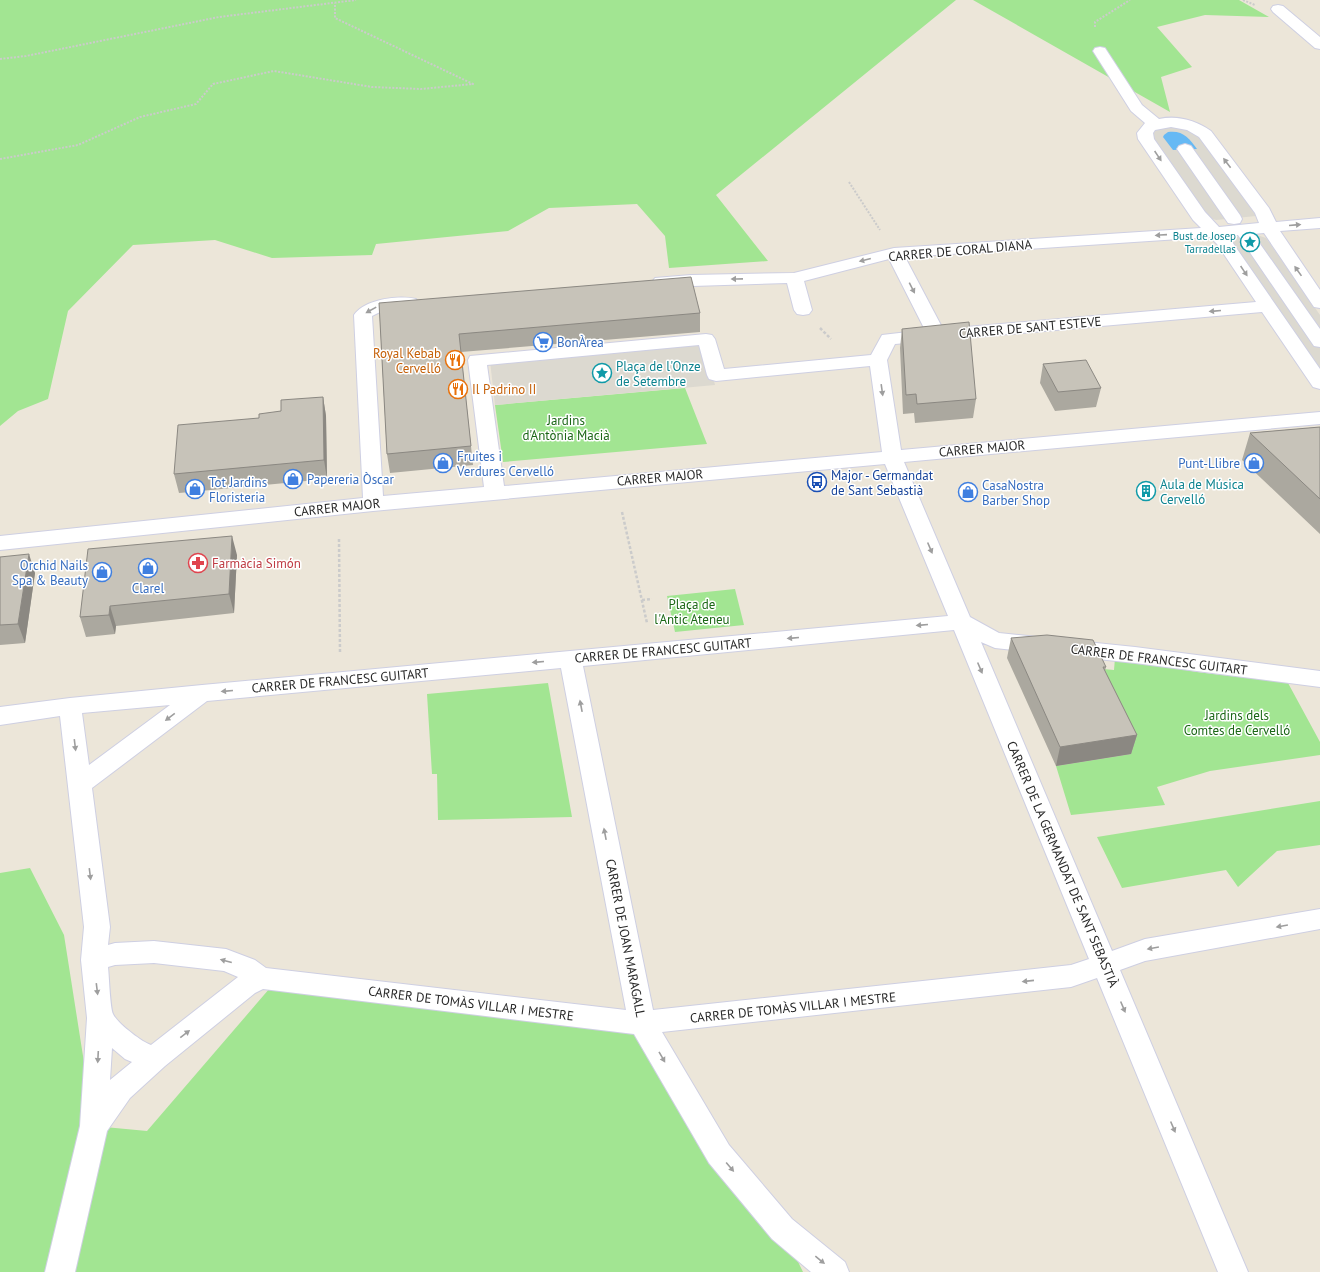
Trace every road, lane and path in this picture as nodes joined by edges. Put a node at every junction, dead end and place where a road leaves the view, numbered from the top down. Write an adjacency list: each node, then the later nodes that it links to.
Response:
1 (356, 0): 3 (path)
2 (1130, 0): 6 (path)
3 (336, 3): 7 (path); 10 (path)
4 (1278, 9): 5 (street)
5 (1320, 45)
6 (1100, 51): 8 (street)
7 (0, 59)
8 (1155, 124): 16 (street, one-way to 16); 17 (street, one-way to 8)
9 (1185, 149): 14 (street)
10 (0, 159)
11 (849, 182): 18 (path)
12 (1255, 212): 14 (street)
13 (1207, 216): 14 (street)
14 (1232, 216)
15 (1320, 223): 17 (street, CARRER DE CORAL DIANA, one-way to 15)
16 (1214, 232): 17 (street, CARRER DE CORAL DIANA); 18 (street, CARRER DE CORAL DIANA, one-way to 18); 23 (street, one-way to 23)
17 (1268, 233): 22 (street, one-way to 17); 26 (street)
18 (894, 253): 19 (street, CARRER DE CORAL DIANA, one-way to 19); 25 (street, one-way to 25)
19 (794, 278): 20 (street, CARRER DE CORAL DIANA, one-way to 20); 24 (street)
20 (645, 284)
21 (429, 302): 33 (street, one-way to 33)
22 (1320, 303)
23 (1268, 306): 25 (street, CARRER DE SANT ESTEVE, one-way to 25); 29 (street)
24 (803, 310): 28 (path)
25 (937, 335): 27 (street, CARRER DE SANT ESTEVE)
26 (1320, 342)
27 (878, 360): 28 (street); 31 (street, one-way to 31)
28 (853, 362): 32 (street)
29 (1320, 383)
30 (1320, 418): 31 (street, CARRER MAJOR)
31 (892, 456): 32 (street, CARRER MAJOR); 39 (street, CARRER DE LA GERMANDAT DE SANT SEBASTIÀ, one-way to 39)
32 (495, 492): 33 (street, CARRER MAJOR)
33 (372, 504): 36 (street, CARRER MAJOR)
34 (622, 512): 38 (path)
35 (339, 539): 43 (path)
36 (0, 543)
37 (652, 599): 38 (path)
38 (642, 600): 40 (path)
39 (961, 622): 41 (street, CARRER DE FRANCESC GUITART, one-way to 41); 42 (street, CARRER DE FRANCESC GUITART); 50 (street, CARRER DE LA GERMANDAT DE SANT SEBASTIÀ, one-way to 50)
40 (647, 627)
41 (571, 659): 43 (street, CARRER DE FRANCESC GUITART, one-way to 43); 53 (street, CARRER DE JOAN MARAGALL, one-way to 41)
42 (1320, 679)
43 (341, 680): 44 (street, CARRER DE FRANCESC GUITART, one-way to 44)
44 (202, 694): 45 (street, CARRER DE FRANCESC GUITART); 47 (street, one-way to 47)
45 (70, 706): 46 (street, CARRER DE FRANCESC GUITART); 47 (street, one-way to 47)
46 (0, 716)
47 (80, 784): 49 (street, one-way to 49)
48 (1320, 919): 50 (street, CARRER DE TOMÀS VILLAR I MESTRE, one-way to 50)
49 (94, 960): 51 (street, CARRER DE TOMÀS VILLAR I MESTRE, one-way to 49); 52 (street, one-way to 52)
50 (1105, 964): 53 (street, CARRER DE TOMÀS VILLAR I MESTRE, one-way to 53); 58 (street, CARRER DE LA GERMANDAT DE SANT SEBASTIÀ, one-way to 58)
51 (261, 978): 53 (street, CARRER DE TOMÀS VILLAR I MESTRE); 54 (street, one-way to 51)
52 (100, 1018): 54 (street); 55 (street, one-way to 55)
53 (642, 1023): 57 (street, CARRER DE JOAN MARAGALL, one-way to 57)
54 (154, 1058): 55 (street)
55 (94, 1126): 56 (street)
56 (60, 1272)
57 (834, 1272)
58 (1234, 1272)

